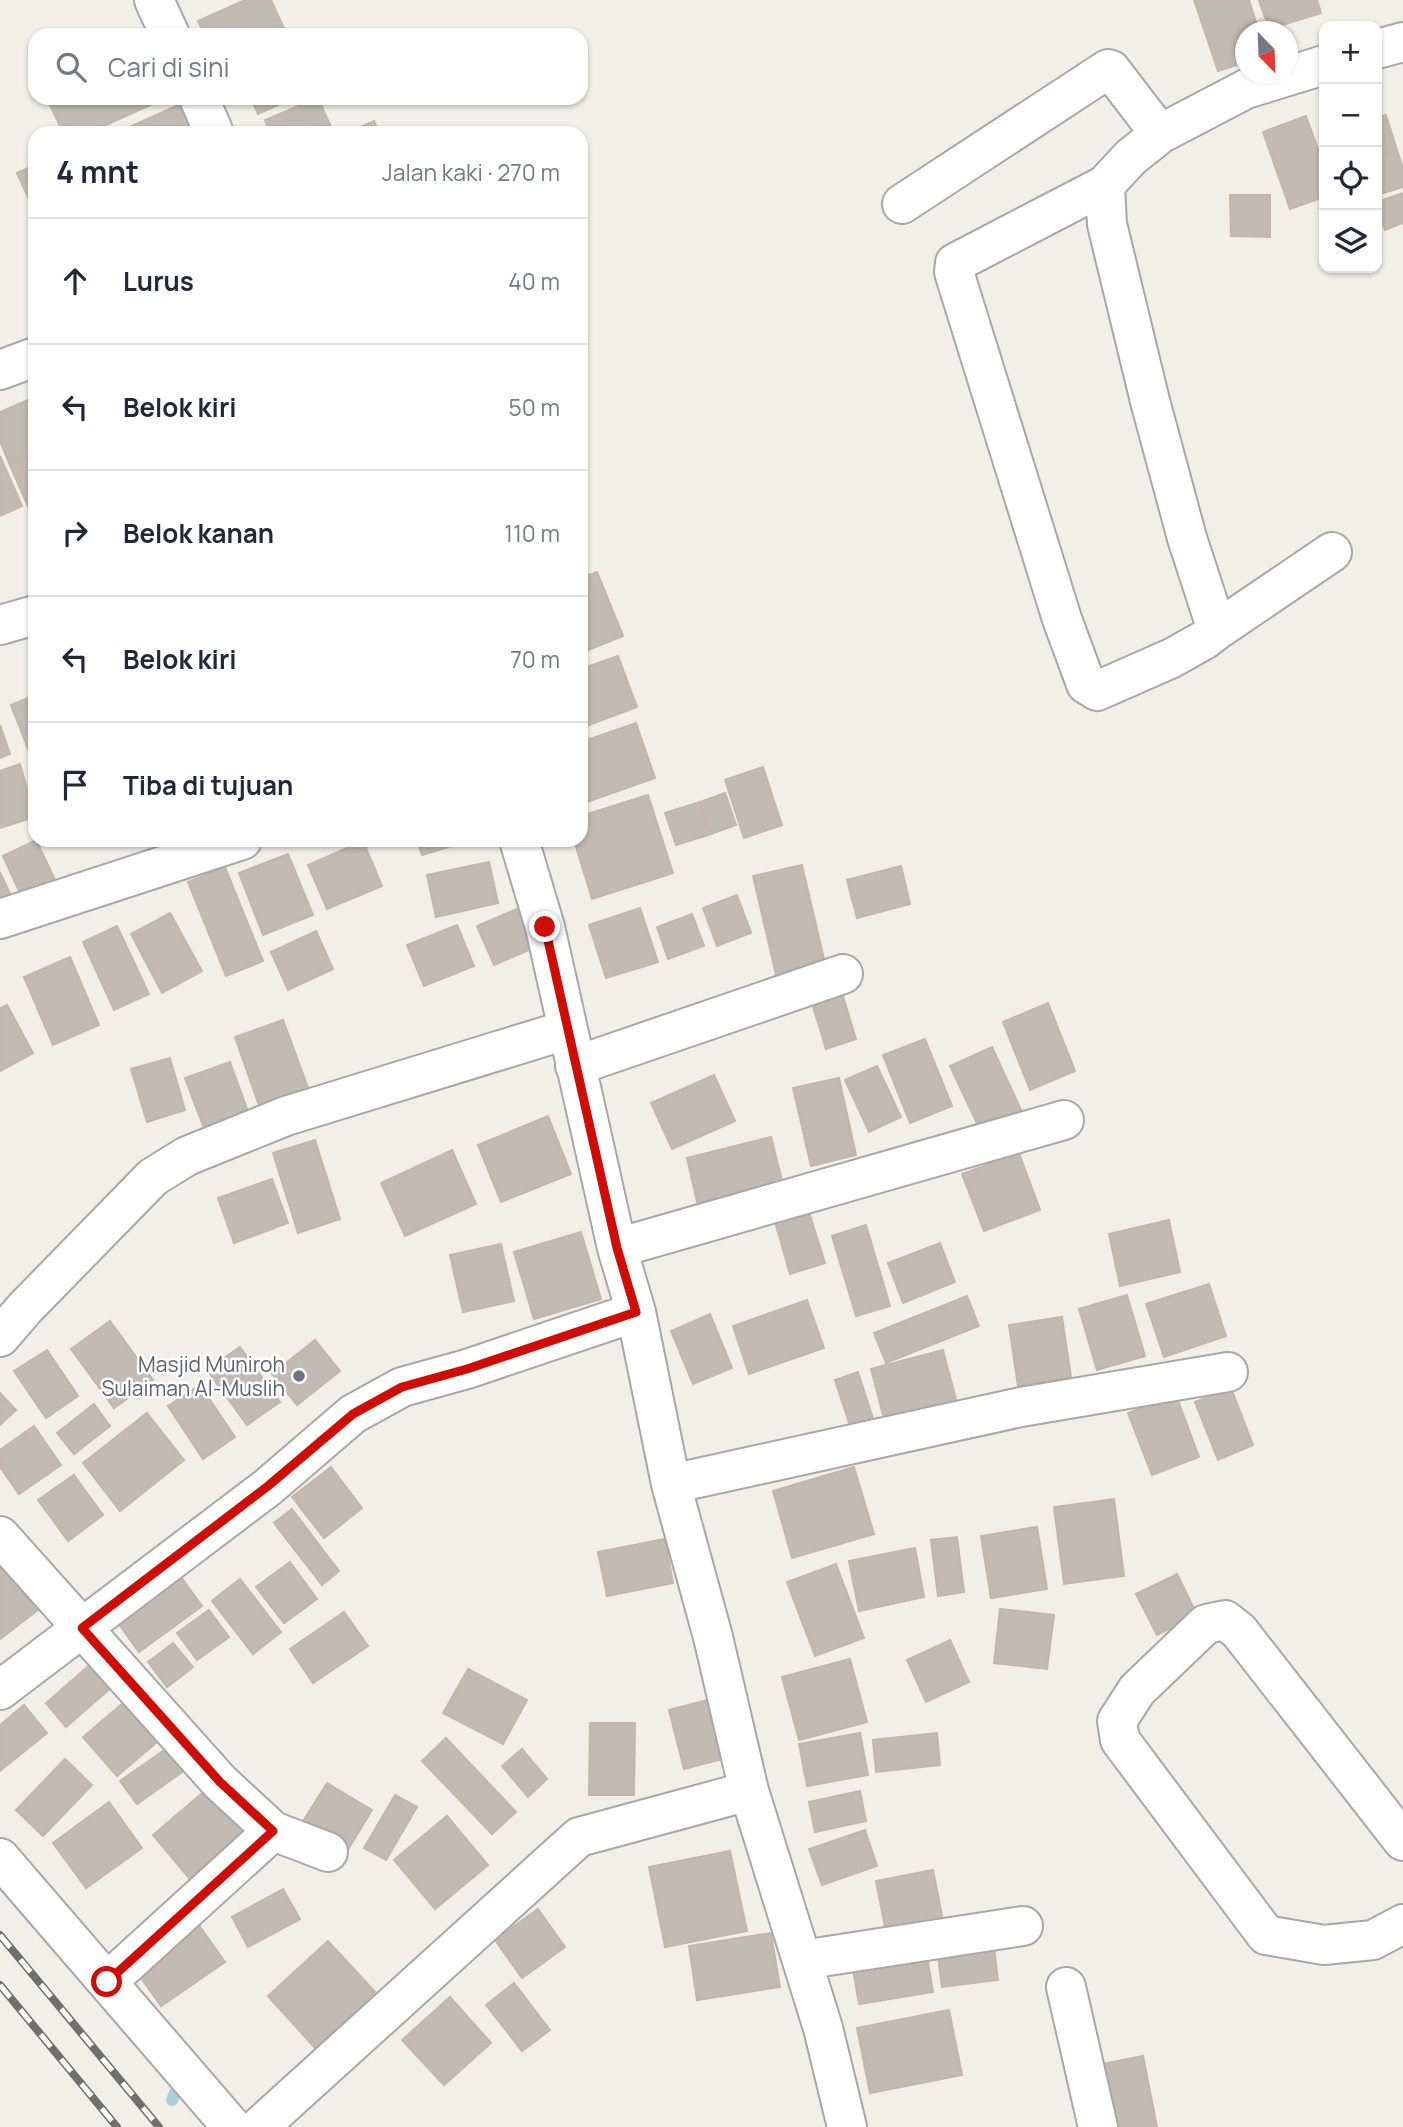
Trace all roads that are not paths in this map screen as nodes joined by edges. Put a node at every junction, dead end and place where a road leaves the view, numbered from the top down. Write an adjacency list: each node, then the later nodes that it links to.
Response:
1 (154, 0): 2 (street)
2 (167, 28)
3 (1403, 42): 4 (street)
4 (1382, 48)
5 (1319, 67): 8 (street)
6 (201, 105): 7 (street)
7 (211, 126)
8 (1160, 134): 9 (street); 10 (street)
9 (1105, 185): 16 (street); 16 (street)
10 (902, 204)
11 (28, 359): 12 (street)
12 (0, 369)
13 (1332, 552): 16 (street)
14 (28, 617): 15 (street)
15 (0, 625)
16 (1217, 630)
17 (221, 847): 19 (street)
18 (521, 847): 21 (street)
19 (0, 919)
20 (843, 974): 21 (street)
21 (571, 1048): 23 (street); 25 (street)
22 (1064, 1120): 23 (street)
23 (617, 1248): 24 (street)
24 (636, 1312): 27 (street); 29 (street)
25 (0, 1337)
26 (1228, 1372): 27 (street)
27 (671, 1484): 31 (street)
28 (0, 1536): 29 (street)
29 (82, 1628): 30 (street); 32 (street)
30 (0, 1690)
31 (749, 1791): 38 (street); 42 (street)
32 (273, 1831): 34 (street); 39 (street)
33 (1403, 1841): 36 (street)
34 (328, 1852)
35 (0, 1858): 39 (street)
36 (1403, 1924)
37 (1023, 1926): 38 (street)
38 (802, 1960): 43 (street)
39 (107, 1982): 41 (street)
40 (1066, 1987): 44 (street)
41 (232, 2127)
42 (258, 2127)
43 (847, 2127)
44 (1098, 2127)

